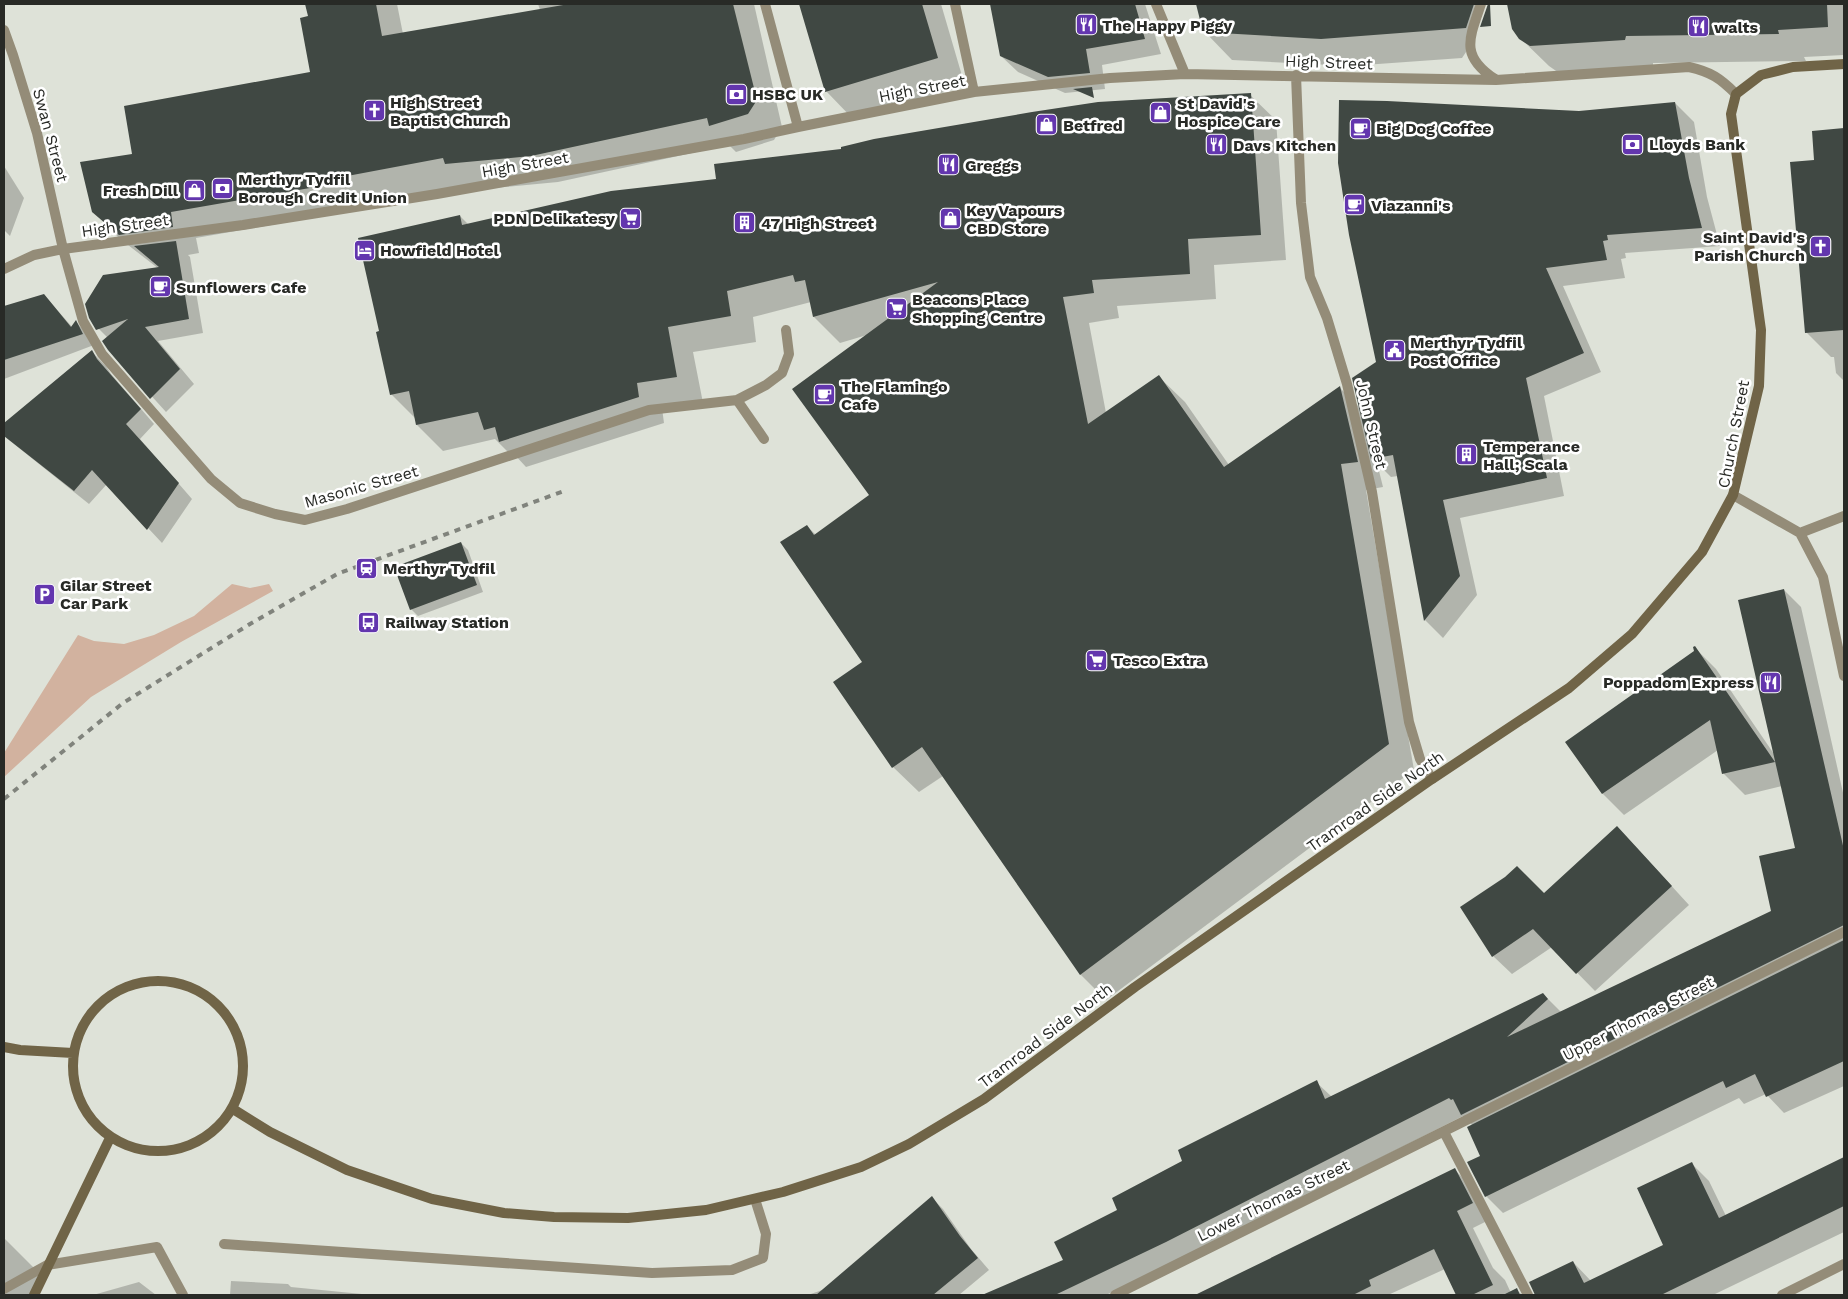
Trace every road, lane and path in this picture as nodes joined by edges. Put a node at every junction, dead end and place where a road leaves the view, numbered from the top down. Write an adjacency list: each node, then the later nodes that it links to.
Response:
1 (765, 4): 12 (street)
2 (955, 4): 10 (street)
3 (1156, 4): 7 (street)
4 (1481, 4): 9 (street)
5 (4, 30): 13 (street, Swan Street)
6 (1844, 64): 11 (street)
7 (1186, 74): 8 (street, High Street); 10 (street, High Street)
8 (1296, 75): 9 (street, High Street); 22 (street, John Street)
9 (1496, 80): 11 (street, High Street)
10 (974, 92): 12 (street, High Street)
11 (1736, 94): 18 (street, Church Street)
12 (798, 127): 13 (street, High Street)
13 (63, 249): 14 (street, High Street); 16 (street, Masonic Street)
14 (4, 269)
15 (786, 330): 16 (street, Masonic Street)
16 (737, 400): 17 (street)
17 (764, 440)
18 (1733, 495): 20 (street, Church Street); 22 (street, Tramroad Side North)
19 (1844, 516): 20 (street)
20 (1800, 532): 21 (street)
21 (1844, 676)
22 (1432, 779): 29 (street, Tramroad Side North)
23 (1844, 932): 27 (street, Upper Thomas Street)
24 (4, 1047): 25 (street)
25 (73, 1053): 26 (street); 28 (street)
26 (233, 1109): 28 (street); 29 (street, Tramroad Side North)
27 (1444, 1132): 36 (street, Lower Thomas Street); 37 (street)
28 (110, 1138): 32 (street)
29 (755, 1199): 30 (street)
30 (224, 1244)
31 (1844, 1264): 38 (street)
32 (47, 1265): 33 (street); 34 (street); 35 (street)
33 (4, 1290)
34 (34, 1295)
35 (183, 1295)
36 (1115, 1295)
37 (1528, 1295)
38 (1782, 1295)

